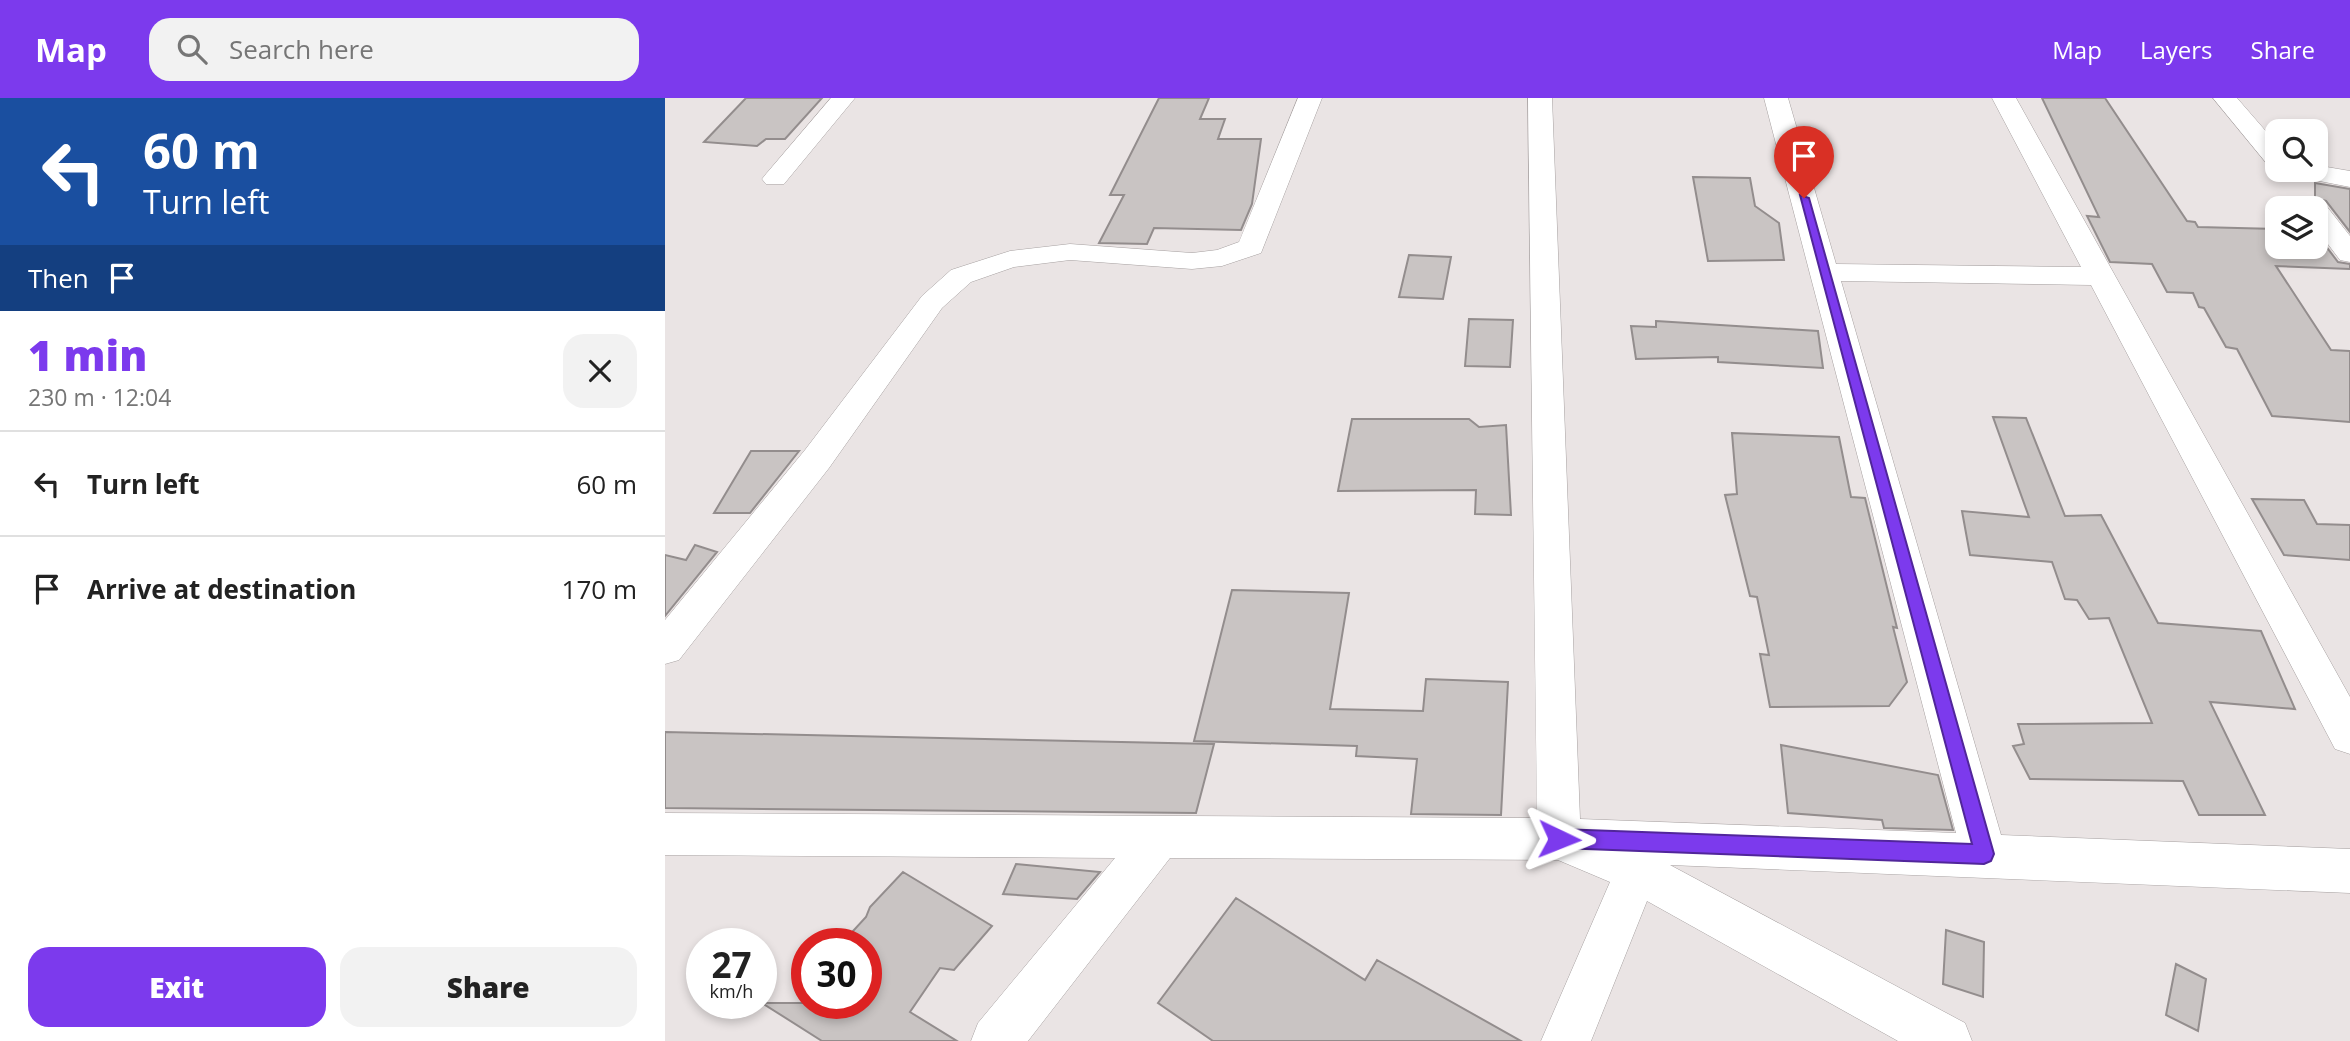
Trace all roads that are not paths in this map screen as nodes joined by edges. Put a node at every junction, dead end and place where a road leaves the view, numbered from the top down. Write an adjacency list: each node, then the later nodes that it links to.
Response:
1 (843, 98): 9 (street)
2 (1310, 98): 17 (street)
3 (1540, 98): 21 (street)
4 (1776, 98): 15 (street)
5 (2004, 98): 16 (street)
6 (2225, 98): 7 (street)
7 (2265, 146)
8 (2328, 175): 10 (street)
9 (775, 179)
10 (2350, 179)
11 (2294, 182): 12 (street)
12 (2305, 196)
13 (2328, 226): 14 (street)
14 (2350, 254)
15 (1824, 272): 16 (street); 22 (street)
16 (2101, 276): 18 (street)
17 (665, 648)
18 (2350, 736)
19 (665, 834): 20 (street)
20 (1161, 835): 21 (street); 25 (street)
21 (1559, 839): 22 (street); 23 (street)
22 (1984, 854): 24 (street)
23 (1637, 871): 26 (street); 27 (street)
24 (2350, 871)
25 (996, 1041)
26 (1566, 1041)
27 (1947, 1041)

